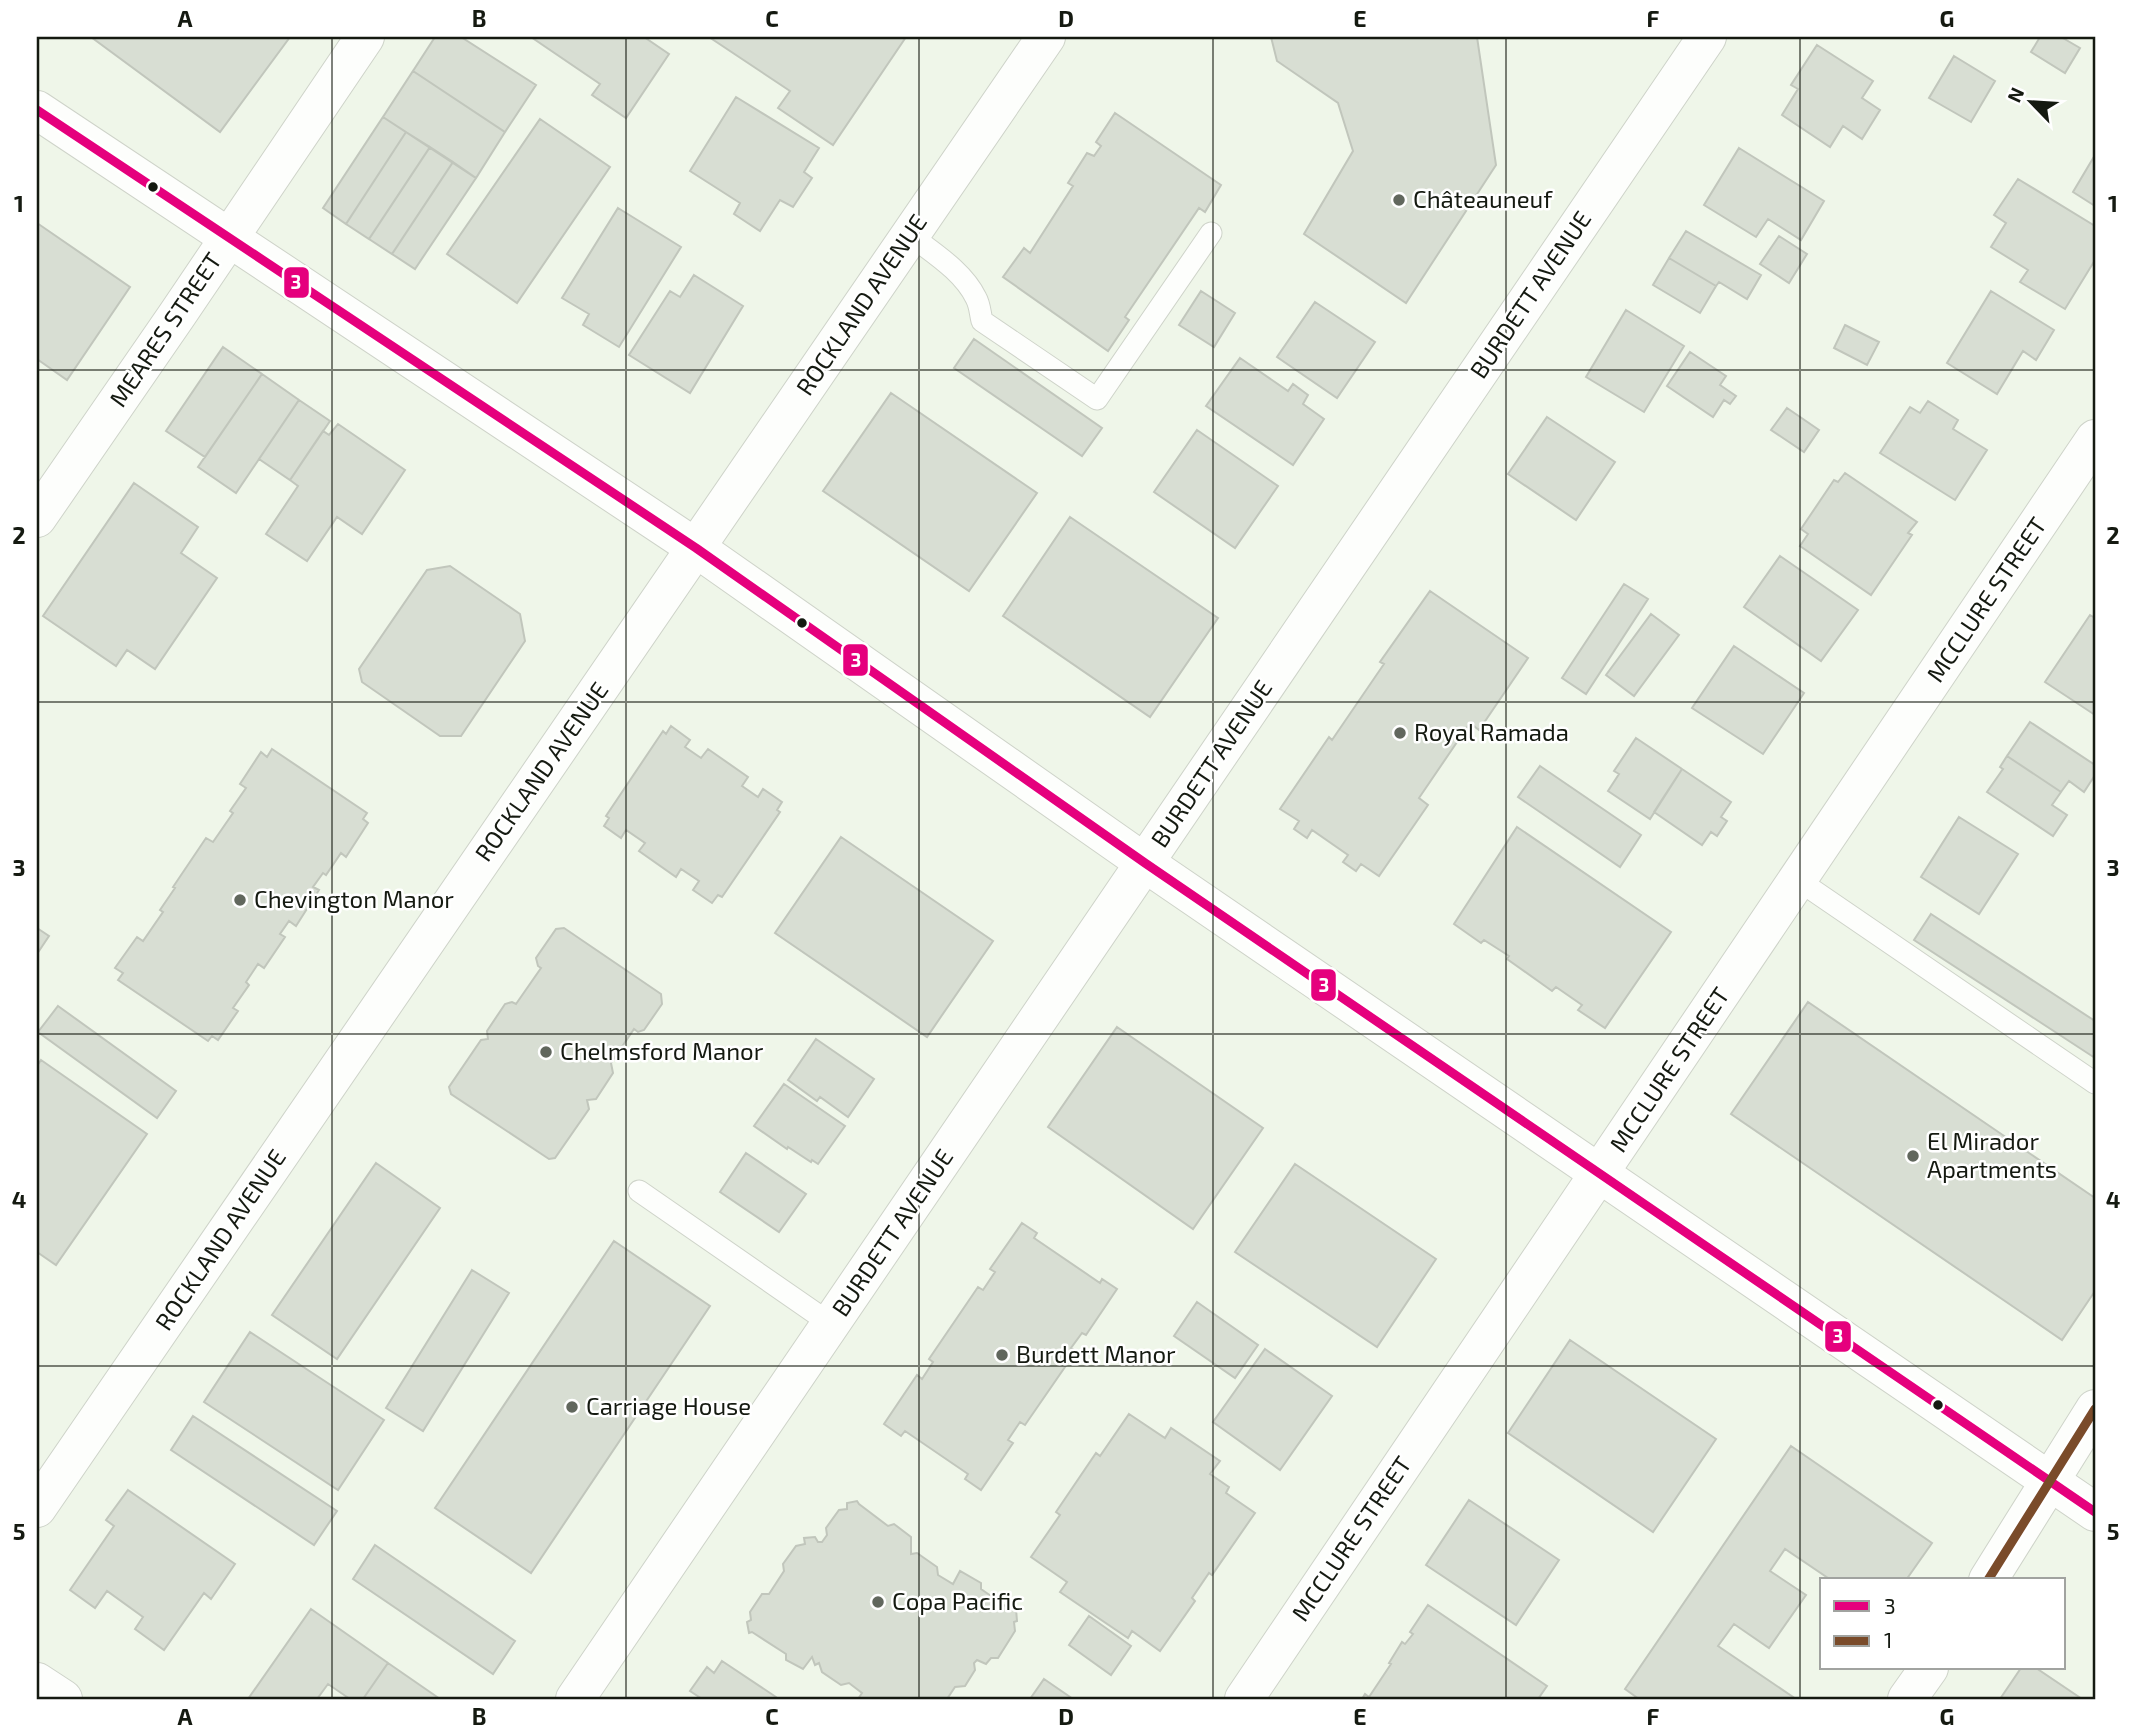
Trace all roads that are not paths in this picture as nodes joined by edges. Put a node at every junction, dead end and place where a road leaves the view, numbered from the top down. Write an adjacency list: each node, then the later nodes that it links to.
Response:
1 (365, 37): 7 (street, MEARES STREET)
2 (1046, 37): 6 (street, ROCKLAND AVENUE)
3 (1707, 37): 11 (street, BURDETT AVENUE)
4 (37, 110): 7 (street)
5 (1211, 233): 6 (lane)
6 (910, 235): 10 (street, ROCKLAND AVENUE)
7 (228, 239): 9 (street, MEARES STREET); 10 (street)
8 (2095, 439): 12 (street, MCCLURE STREET)
9 (37, 518)
10 (696, 548): 11 (street); 19 (street, ROCKLAND AVENUE)
11 (1145, 863): 14 (street); 16 (street, BURDETT AVENUE)
12 (1798, 880): 13 (lane); 14 (street, MCCLURE STREET)
13 (2095, 1083)
14 (1600, 1173): 18 (street); 26 (street, MCCLURE STREET)
15 (639, 1191): 16 (lane)
16 (831, 1324): 25 (street, BURDETT AVENUE)
17 (2095, 1409): 18 (street)
18 (2050, 1482): 20 (street); 21 (street)
19 (37, 1508)
20 (2095, 1513)
21 (1989, 1578)
22 (1928, 1670): 27 (street)
23 (37, 1682): 24 (street)
24 (63, 1699)
25 (575, 1699)
26 (1244, 1699)
27 (1907, 1699)

